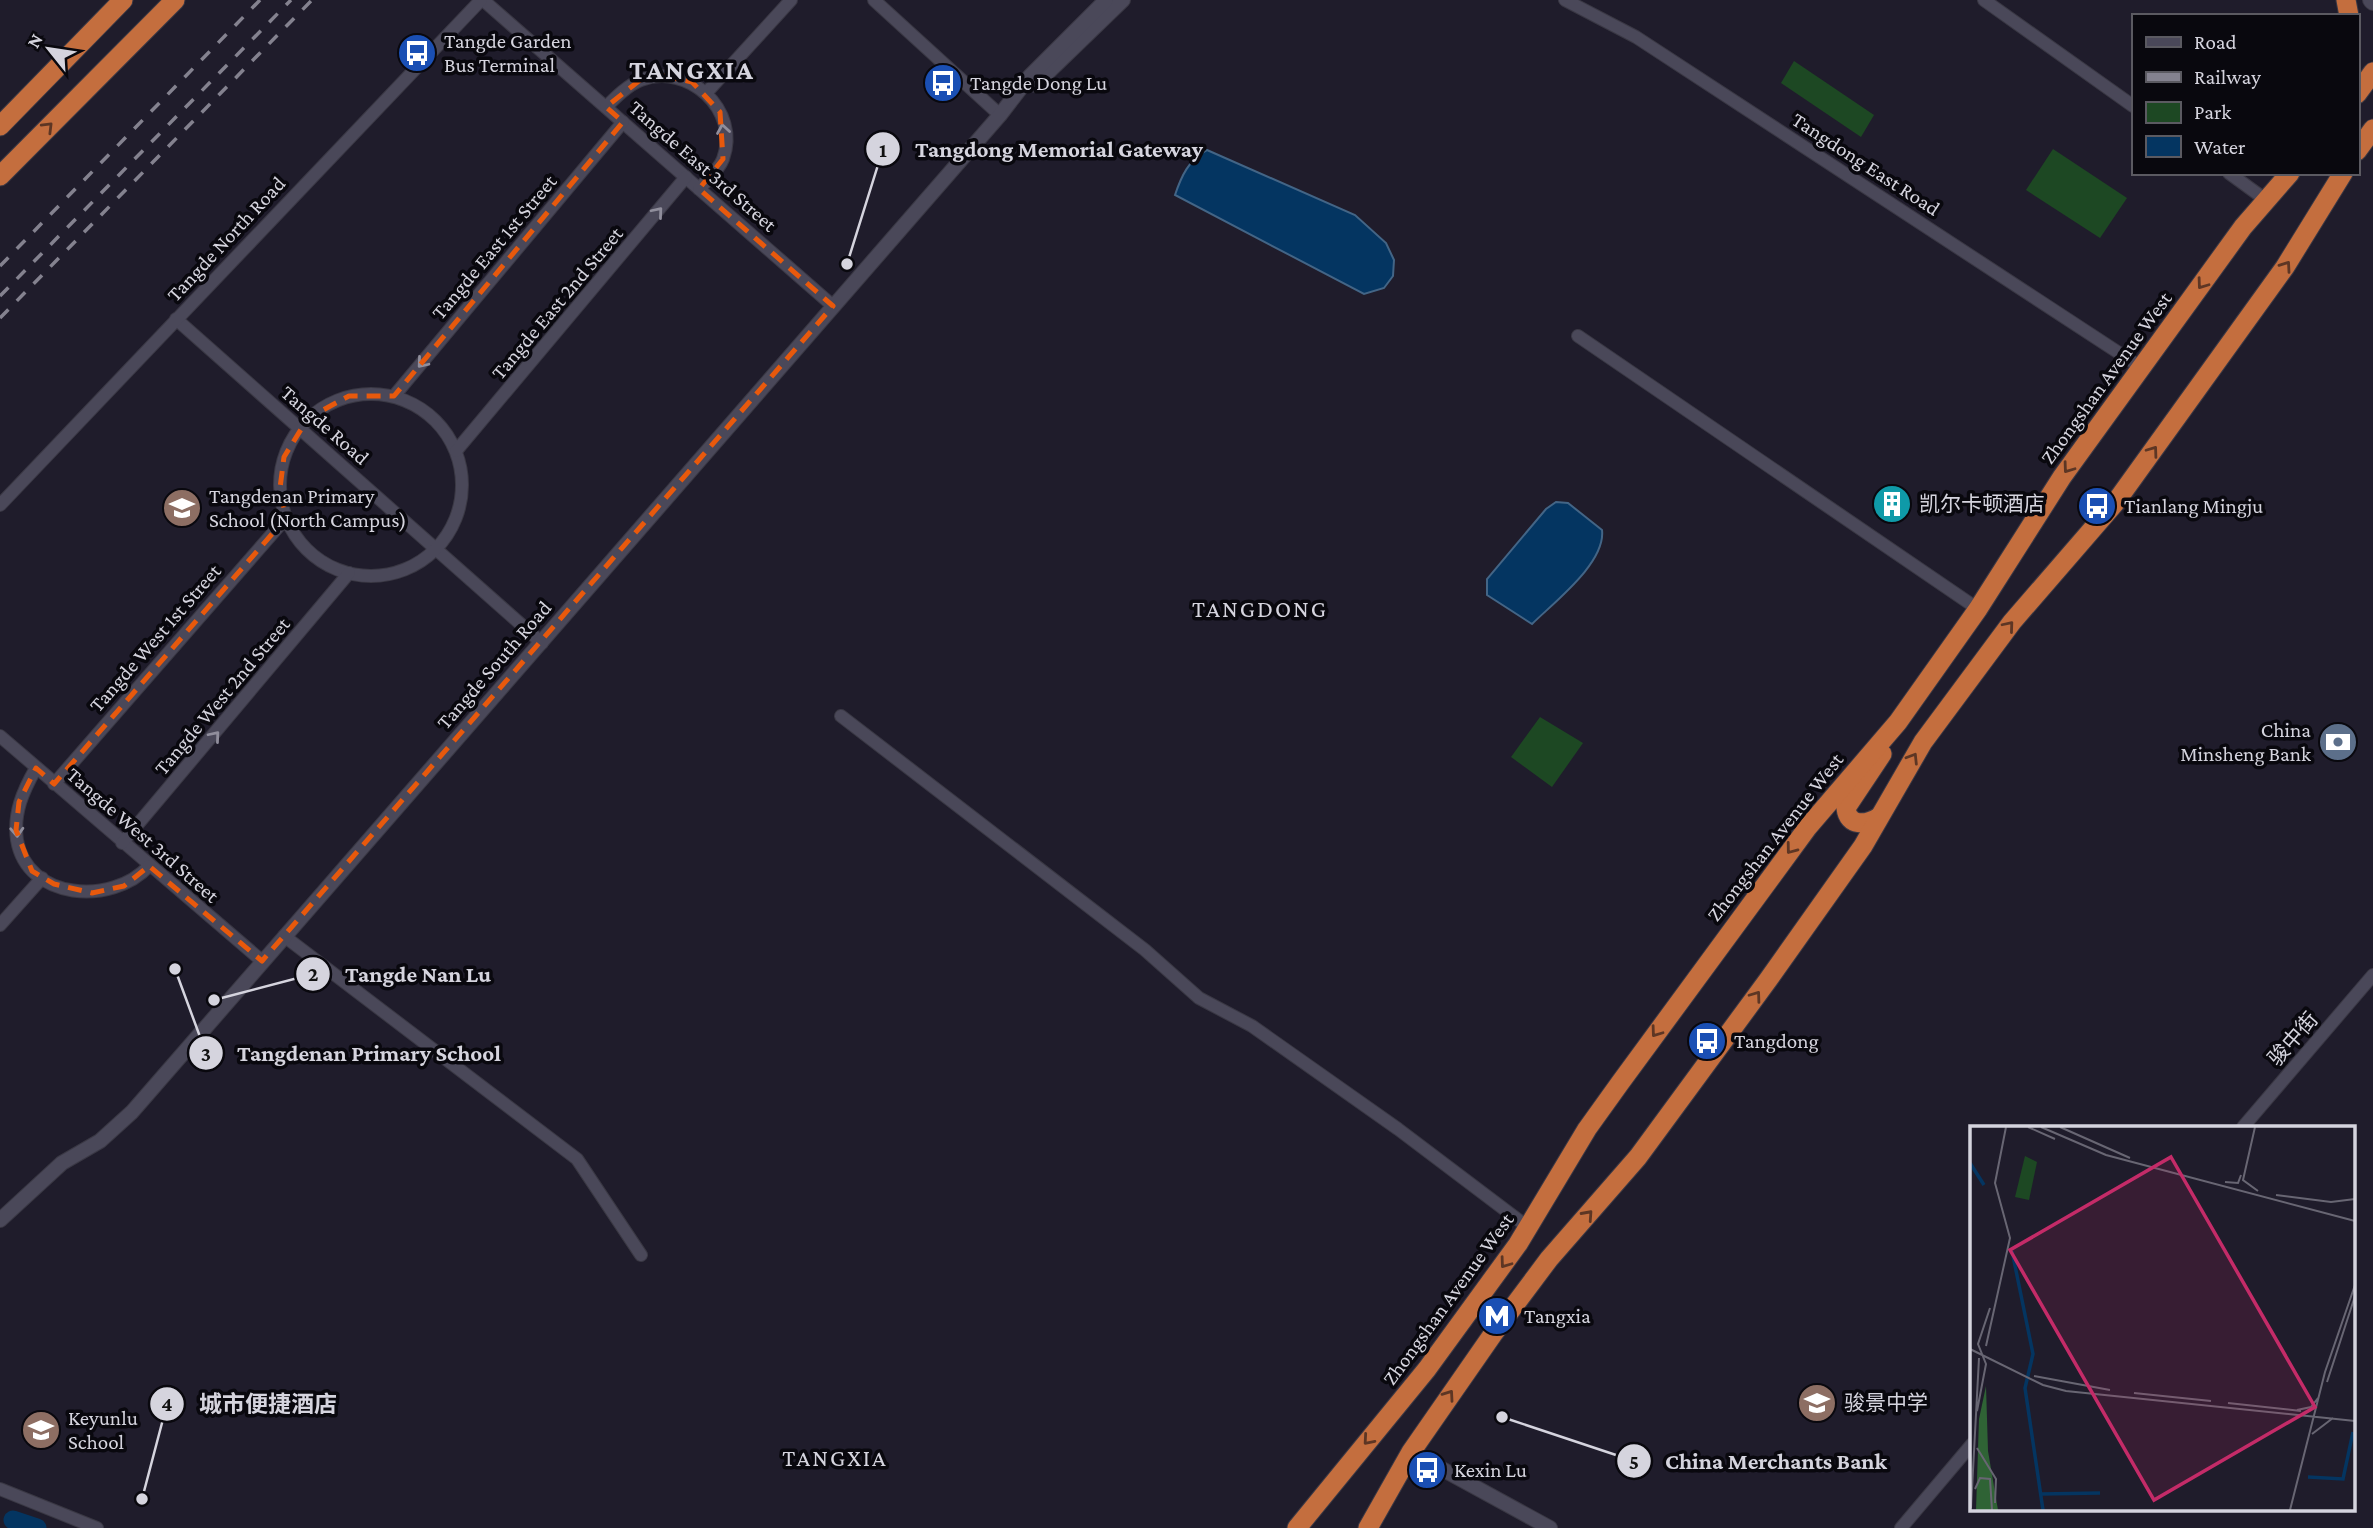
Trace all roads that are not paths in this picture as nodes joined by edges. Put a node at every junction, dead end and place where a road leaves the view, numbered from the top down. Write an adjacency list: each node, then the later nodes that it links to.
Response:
1 (122, 0): 17 (highway)
2 (174, 0): 25 (highway, one-way to 2)
3 (482, 0): 14 (street, Tangde East 3rd Street); 30 (street, Tangde North Road)
4 (791, 0): 12 (street)
5 (874, 0): 15 (street)
6 (1106, 0): 15 (street)
7 (1123, 0): 15 (street)
8 (1565, 0): 32 (street, Tangdong East Road)
9 (1984, 0): 13 (street)
10 (2373, 73): 11 (highway)
11 (2359, 91)
12 (707, 92): 14 (street); 27 (street, one-way to 12)
13 (2132, 105)
14 (606, 107): 16 (street, Tangde East 3rd Street)
15 (1000, 115): 29 (street, Tangde South Road)
16 (623, 122): 26 (street, Tangde East 3rd Street); 33 (street, Tangde East 1st Street, one-way to 33)
17 (0, 126)
18 (2373, 129): 20 (highway)
19 (2373, 140): 21 (highway)
20 (2359, 150)
21 (2359, 151)
22 (2232, 175): 28 (street)
23 (2288, 175): 28 (highway, Zhongshan Avenue West)
24 (2342, 175): 47 (highway, one-way to 24)
25 (0, 176)
26 (687, 177): 27 (street, Tangde East 3rd Street); 35 (street, Tangde East 2nd Street, one-way to 26)
27 (699, 189): 29 (street, Tangde East 3rd Street)
28 (2266, 200): 32 (highway, Zhongshan Avenue West, one-way to 32)
29 (833, 306): 41 (street, Tangde South Road)
30 (176, 319): 34 (street, Tangde Road); 36 (street, Tangde North Road)
31 (1578, 336): 40 (street)
32 (2141, 368): 40 (highway, Zhongshan Avenue West, one-way to 40)
33 (394, 396): 34 (street); 35 (street)
34 (299, 428): 37 (street); 38 (street, Tangde Road)
35 (456, 451): 38 (street)
36 (0, 505)
37 (286, 518): 39 (street); 46 (street, Tangde West 1st Street)
38 (435, 548): 39 (street); 41 (street, Tangde Road)
39 (349, 573): 48 (street, Tangde West 2nd Street, one-way to 39)
40 (1978, 609): 43 (highway, Zhongshan Avenue West)
41 (542, 643): 52 (street, Tangde South Road)
42 (841, 716): 57 (street)
43 (1898, 722): 47 (highway); 57 (highway, Zhongshan Avenue West, one-way to 57)
44 (0, 736): 45 (street, Tangde West 3rd Street)
45 (36, 768): 46 (street, Tangde West 3rd Street); 50 (street, one-way to 50)
46 (54, 784): 48 (street, Tangde West 3rd Street)
47 (1879, 817): 60 (highway, one-way to 47)
48 (122, 843): 49 (street, Tangde West 3rd Street)
49 (149, 866): 50 (street); 53 (street, Tangde West 3rd Street)
50 (42, 878): 51 (street)
51 (0, 925)
52 (284, 936): 53 (street, Tangde South Road); 58 (street)
53 (262, 961): 56 (street, Tangde South Road)
54 (2373, 975): 55 (street, 骏中街)
55 (2244, 1126)
56 (0, 1220)
57 (1529, 1228): 63 (highway, Zhongshan Avenue West, one-way to 63)
58 (641, 1255)
59 (1970, 1446): 66 (street)
60 (1411, 1452): 64 (highway); 65 (street)
61 (0, 1489): 62 (street)
62 (97, 1528)
63 (1297, 1528)
64 (1368, 1528)
65 (1550, 1528)
66 (1900, 1528)

